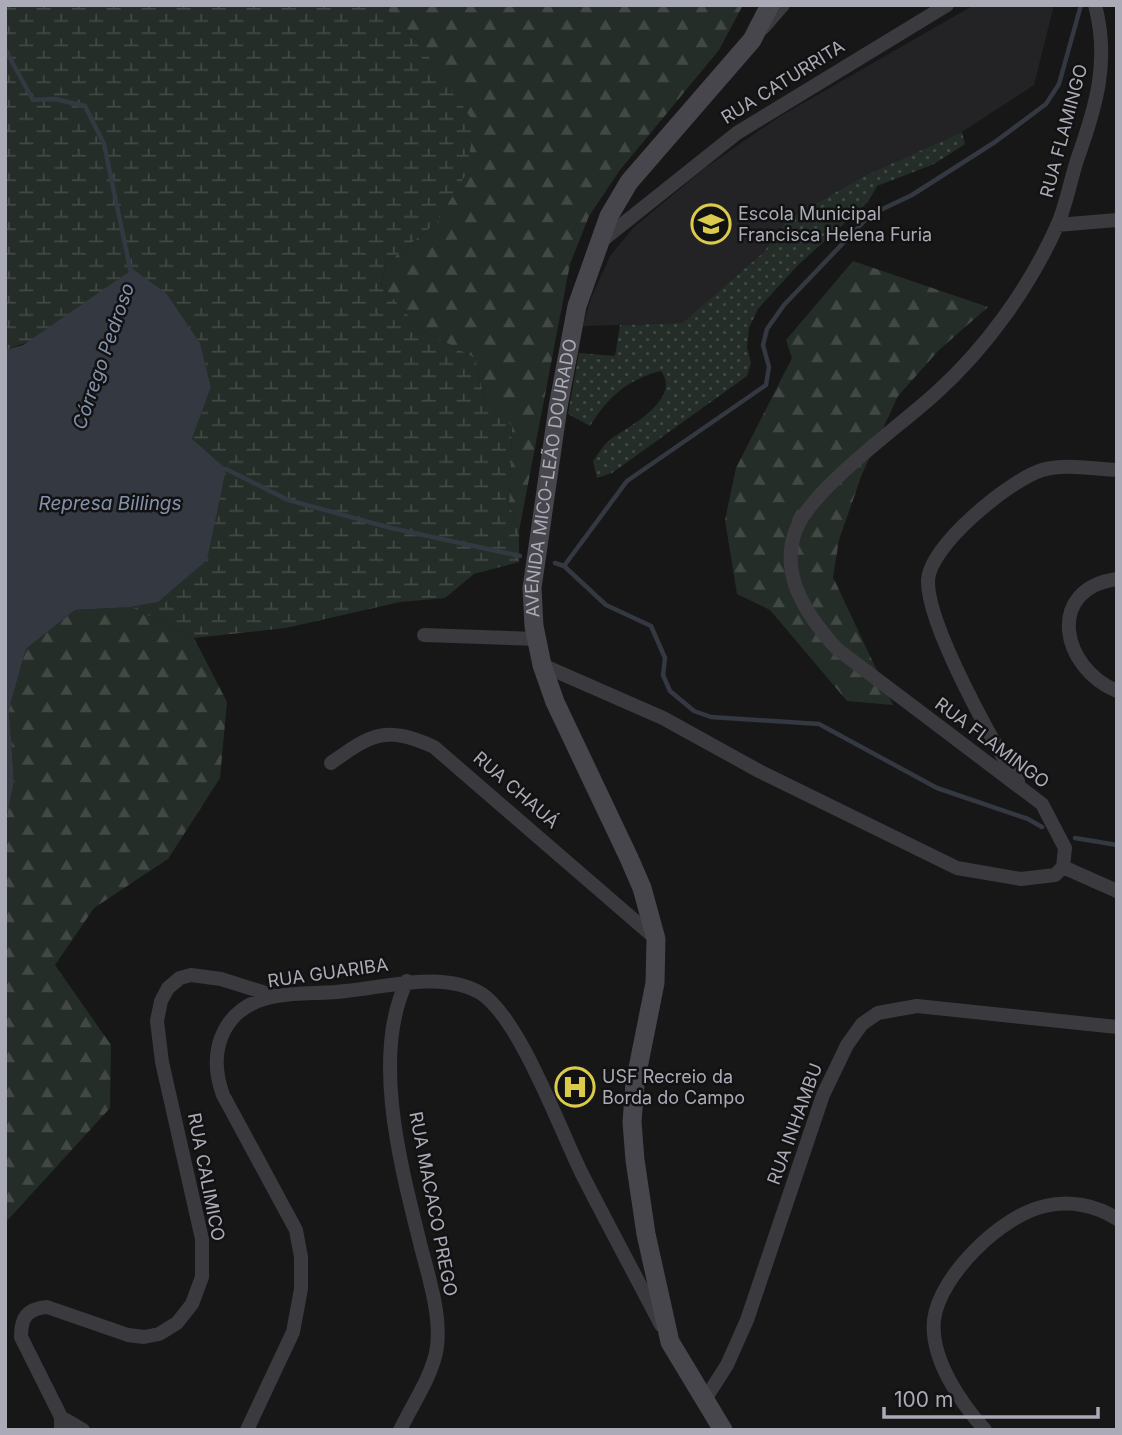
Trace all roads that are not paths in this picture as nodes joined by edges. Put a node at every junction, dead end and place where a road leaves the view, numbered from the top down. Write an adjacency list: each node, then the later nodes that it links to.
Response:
1 (770, 5): 5 (street, AVENIDA MICO-LEÃO DOURADO)
2 (783, 5): 5 (street)
3 (947, 5): 7 (street, RUA CATURRITA)
4 (1095, 5): 9 (street, RUA FLAMINGO)
5 (752, 40): 6 (street, AVENIDA MICO-LEÃO DOURADO)
6 (618, 199): 7 (street); 10 (street, AVENIDA MICO-LEÃO DOURADO)
7 (647, 203): 10 (street, RUA CATURRITA)
8 (1117, 220): 9 (street, RUA FLAMINGO)
9 (1057, 225): 18 (street, RUA FLAMINGO)
10 (598, 244): 14 (street, AVENIDA MICO-LEÃO DOURADO)
11 (1117, 470): 18 (street)
12 (1117, 579): 16 (street)
13 (424, 635): 14 (street)
14 (537, 639): 15 (street, AVENIDA MICO-LEÃO DOURADO)
15 (542, 665): 19 (street); 21 (street, AVENIDA MICO-LEÃO DOURADO)
16 (1117, 691)
17 (331, 763): 21 (street, RUA CHAUÁ)
18 (1024, 790): 19 (street, RUA FLAMINGO)
19 (1063, 867): 20 (street)
20 (1117, 891)
21 (656, 939): 26 (street, AVENIDA MICO-LEÃO DOURADO)
22 (407, 981): 23 (street, RUA GUARIBA); 26 (street, RUA GUARIBA); 31 (street, RUA MACACO PREGO)
23 (275, 996): 28 (street, RUA CALIMICO); 30 (street, RUA GUARIBA)
24 (1117, 1027): 27 (street, RUA INHAMBU)
25 (1117, 1219): 33 (street)
26 (670, 1342): 27 (street, AVENIDA MICO-LEÃO DOURADO)
27 (704, 1401): 32 (street, AVENIDA MICO-LEÃO DOURADO)
28 (61, 1423): 29 (street)
29 (83, 1430)
30 (247, 1430)
31 (400, 1430)
32 (723, 1430)
33 (985, 1430)

